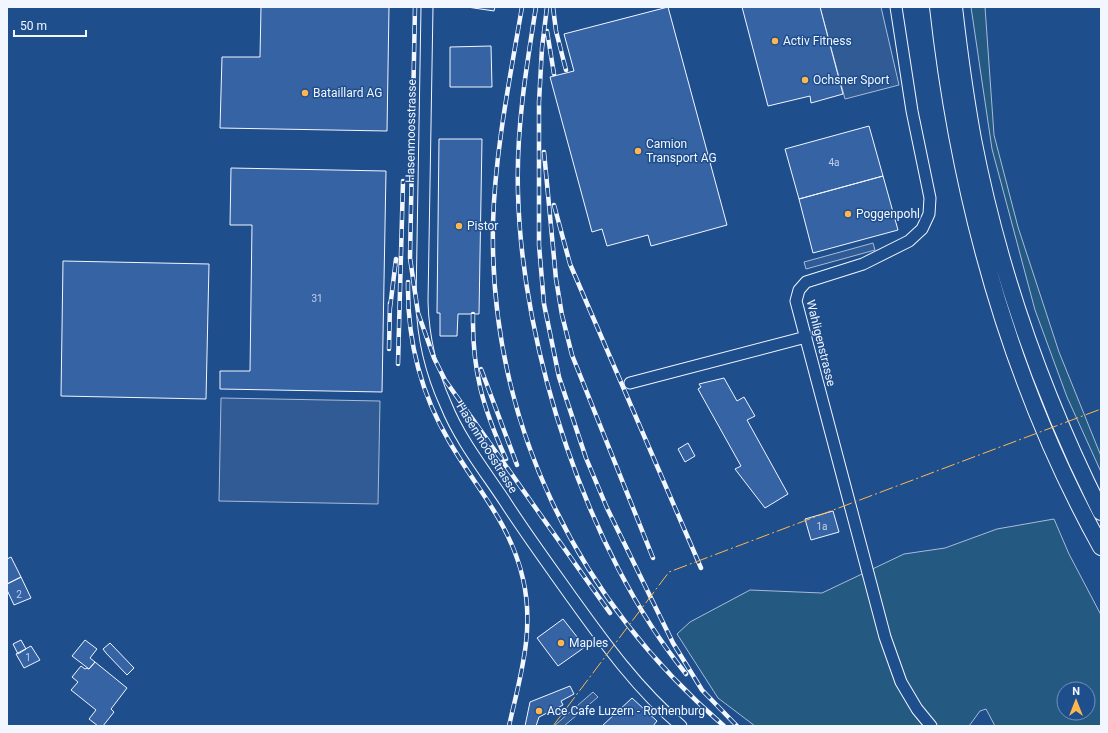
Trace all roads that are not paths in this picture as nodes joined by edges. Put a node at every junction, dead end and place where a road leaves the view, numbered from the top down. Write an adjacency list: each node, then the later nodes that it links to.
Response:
1 (427, 7): 9 (street, Hasenmoosstrasse)
2 (896, 7): 5 (street, Wahligenstrasse)
3 (938, 7): 8 (highway)
4 (954, 7): 7 (highway)
5 (806, 338): 6 (street); 10 (street, Wahligenstrasse)
6 (630, 384)
7 (1101, 512)
8 (1101, 547)
9 (681, 726)
10 (931, 726)

